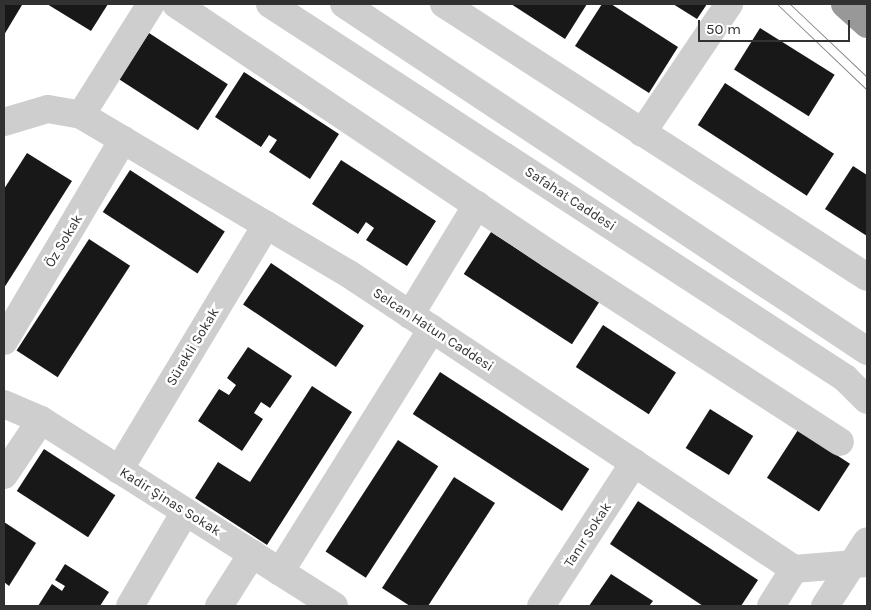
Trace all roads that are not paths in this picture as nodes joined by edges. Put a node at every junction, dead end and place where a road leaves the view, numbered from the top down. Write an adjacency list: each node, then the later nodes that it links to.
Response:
1 (151, 4): 9 (street)
2 (176, 4): 13 (street)
3 (270, 4): 19 (street, Safahat Caddesi)
4 (344, 4): 18 (street)
5 (444, 4): 11 (street)
6 (729, 4): 11 (street)
7 (845, 4): 8 (highway)
8 (867, 24)
9 (81, 114): 10 (street, Selcan Hatun Caddesi); 12 (street, Selcan Hatun Caddesi)
10 (4, 122)
11 (642, 132): 15 (street)
12 (124, 140): 14 (street, Selcan Hatun Caddesi); 17 (street, Öz Sokak)
13 (477, 205): 16 (street); 22 (street)
14 (266, 225): 16 (street, Selcan Hatun Caddesi); 24 (street, Sürekli Sokak)
15 (867, 277)
16 (421, 322): 23 (street, Selcan Hatun Caddesi); 30 (street)
17 (4, 341)
18 (867, 351)
19 (867, 400)
20 (4, 404): 21 (street, Kadir Şinas Sokak)
21 (41, 420): 24 (street, Kadir Şinas Sokak); 25 (street)
22 (840, 442)
23 (634, 463): 29 (street, Selcan Hatun Caddesi); 34 (street, Tanır Sokak)
24 (119, 470): 26 (street, Kadir Şinas Sokak)
25 (4, 475)
26 (185, 512): 27 (street, Kadir Şinas Sokak); 31 (street)
27 (252, 554): 30 (street, Kadir Şinas Sokak); 32 (street)
28 (863, 556): 29 (street); 36 (street)
29 (794, 569): 35 (street)
30 (280, 572): 33 (street, Kadir Şinas Sokak)
31 (130, 606)
32 (219, 606)
33 (334, 606)
34 (541, 606)
35 (771, 606)
36 (825, 606)

